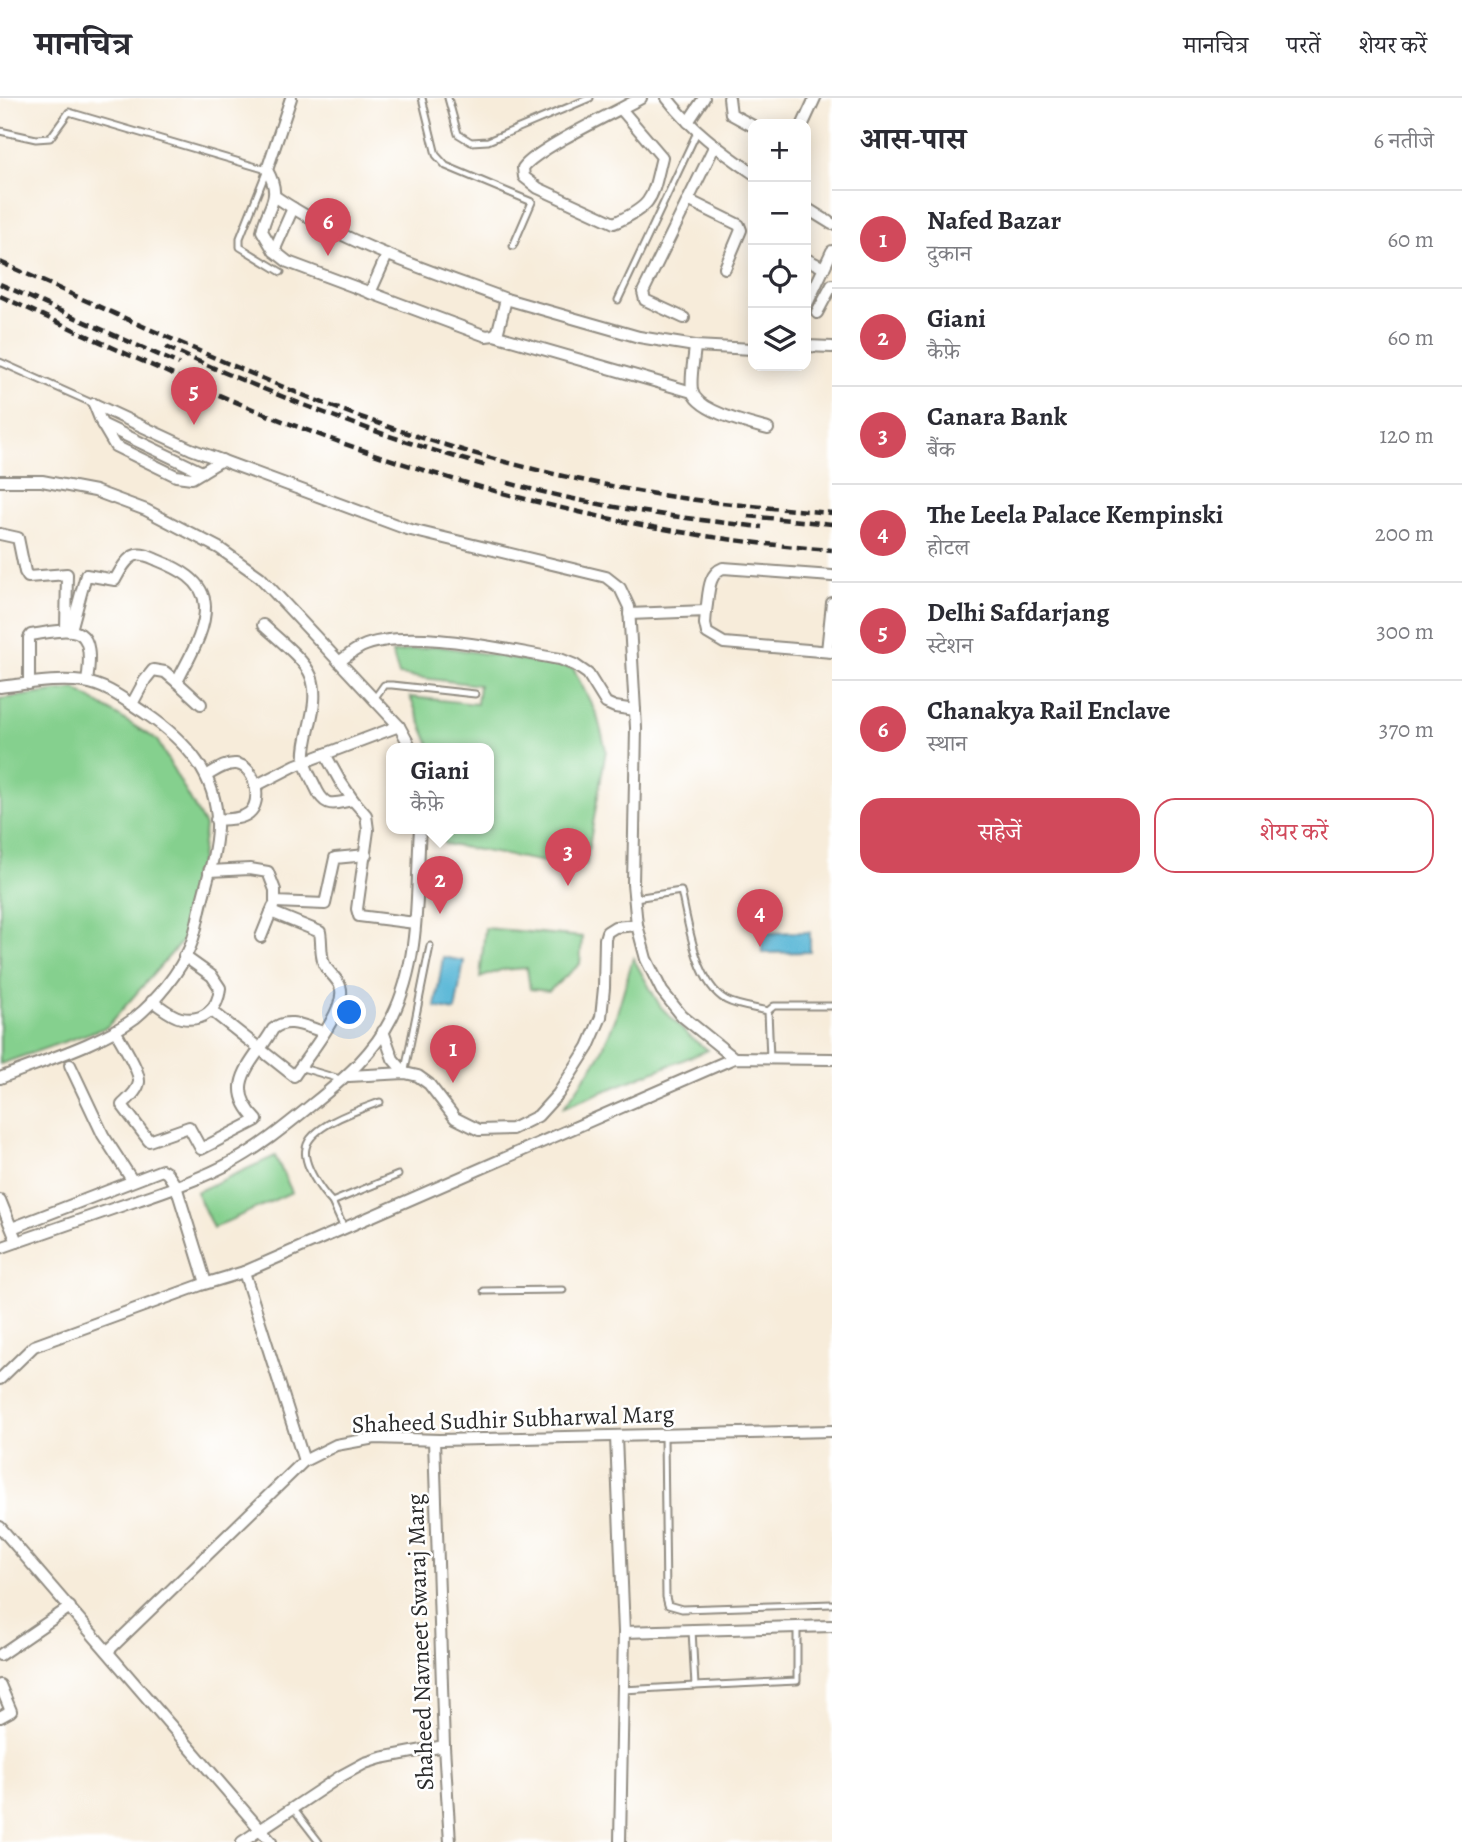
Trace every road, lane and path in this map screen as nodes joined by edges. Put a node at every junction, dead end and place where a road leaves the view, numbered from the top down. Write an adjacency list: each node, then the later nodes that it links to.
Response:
1 (291, 98): 18 (street)
2 (422, 98): 24 (lane)
3 (448, 98): 4 (lane)
4 (590, 98)
5 (640, 98): 10 (street)
6 (667, 98): 12 (street)
7 (704, 98): 12 (street)
8 (729, 98): 13 (street)
9 (815, 98): 11 (street)
10 (621, 108): 10 (street)
11 (805, 119)
12 (688, 122): 15 (street)
13 (748, 123)
14 (0, 131): 18 (lane)
15 (698, 131): 16 (street); 36 (lane)
16 (715, 145): 17 (street); 20 (street)
17 (748, 169)
18 (267, 170): 19 (street); 31 (lane)
19 (276, 197): 21 (street); 25 (street)
20 (688, 200): 29 (street); 38 (street)
21 (293, 208): 25 (street); 27 (street)
22 (811, 211): 23 (street)
23 (832, 224)
24 (513, 246)
25 (274, 251): 33 (street)
26 (832, 251): 30 (street)
27 (387, 255): 33 (street); 35 (street)
28 (811, 262): 30 (street)
29 (724, 268)
30 (824, 268): 34 (street)
31 (281, 272)
32 (832, 285): 37 (street)
33 (370, 293): 39 (street)
34 (811, 295)
35 (506, 299): 39 (street); 40 (street)
36 (618, 300)
37 (817, 313)
38 (684, 318)
39 (494, 335): 45 (street)
40 (695, 346): 43 (street); 45 (street)
41 (811, 346): 42 (street)
42 (832, 347)
43 (748, 349)
44 (0, 362): 46 (lane)
45 (692, 392): 47 (street)
46 (94, 404): 48 (street); 48 (street)
47 (768, 429)
48 (222, 460): 54 (street)
49 (0, 481): 58 (street)
50 (0, 534): 56 (street)
51 (832, 576): 53 (street)
52 (832, 603): 57 (street)
53 (706, 611): 54 (street); 57 (street)
54 (629, 614): 67 (street)
55 (264, 625): 71 (street)
56 (69, 630): 59 (street); 60 (street); 61 (street)
57 (829, 652)
58 (339, 662): 64 (street); 67 (street)
59 (87, 682): 61 (street); 65 (street)
60 (177, 682): 65 (street); 66 (street)
61 (29, 684): 62 (street)
62 (0, 687)
63 (475, 694): 64 (lane)
64 (374, 699): 68 (street)
65 (132, 704): 72 (street)
66 (201, 704)
67 (635, 710): 79 (street)
68 (399, 726): 69 (street); 70 (street)
69 (408, 743)
70 (325, 754): 71 (street); 74 (street)
71 (304, 762): 73 (street); 74 (street)
72 (206, 776): 73 (street); 75 (street)
73 (255, 786): 75 (street)
74 (354, 800): 77 (street)
75 (216, 820): 78 (street)
76 (420, 834): 81 (street)
77 (366, 855): 80 (street); 81 (street)
78 (209, 871): 80 (street); 85 (street)
79 (635, 898): 82 (street); 89 (lane)
80 (273, 907): 83 (street); 92 (street)
81 (415, 923): 91 (street)
82 (637, 925): 94 (street); 99 (street)
83 (261, 937)
84 (430, 946): 99 (lane)
85 (184, 956): 86 (street); 88 (street)
86 (152, 1001): 88 (street); 90 (street)
87 (832, 1006): 89 (lane)
88 (212, 1011): 93 (street)
89 (768, 1011): 95 (lane)
90 (115, 1030): 93 (street); 100 (street)
91 (383, 1031): 99 (street); 101 (street)
92 (324, 1032): 93 (street); 98 (street)
93 (261, 1049): 98 (street)
94 (734, 1058): 95 (street); 109 (street)
95 (770, 1058): 96 (street)
96 (832, 1059)
97 (70, 1065): 104 (street)
98 (299, 1067): 101 (lane)
99 (405, 1073): 101 (street)
100 (0, 1078)
101 (346, 1078): 105 (street)
102 (380, 1102): 107 (lane)
103 (398, 1175): 107 (lane)
104 (132, 1180): 105 (street); 108 (street)
105 (176, 1186): 110 (street); 113 (street)
106 (0, 1200): 108 (street)
107 (332, 1202): 109 (lane)
108 (12, 1228): 110 (street)
109 (344, 1228): 112 (street)
110 (17, 1242): 111 (street)
111 (0, 1248)
112 (244, 1272): 113 (street); 121 (street)
113 (206, 1283): 116 (street)
114 (563, 1290): 115 (lane)
115 (484, 1291)
116 (0, 1379)
117 (832, 1432): 118 (street, Shaheed Sudhir Subharwal Marg)
118 (664, 1436): 119 (street, Shaheed Sudhir Subharwal Marg); 123 (lane)
119 (616, 1437): 120 (street, Shaheed Sudhir Subharwal Marg); 128 (street)
120 (434, 1440): 121 (street, Shaheed Sudhir Subharwal Marg); 135 (street, Shaheed Navneet Swaraj Marg)
121 (304, 1461): 129 (street, Shaheed Sudhir Subharwal Marg)
122 (0, 1527): 124 (street)
123 (832, 1604)
124 (70, 1608): 129 (street); 130 (street)
125 (832, 1626): 126 (street)
126 (797, 1627): 127 (street); 132 (lane)
127 (692, 1630): 128 (street); 132 (lane)
128 (624, 1632): 133 (street)
129 (108, 1651): 137 (street)
130 (0, 1655)
131 (0, 1685): 134 (street)
132 (695, 1686): 133 (lane)
133 (623, 1690): 142 (street)
134 (0, 1717)
135 (444, 1746): 136 (street); 141 (street, Shaheed Navneet Swaraj Marg)
136 (292, 1807): 137 (street); 140 (lane)
137 (260, 1828): 138 (street); 139 (street)
138 (242, 1842)
139 (271, 1842)
140 (319, 1842)
141 (450, 1842)
142 (620, 1842)

